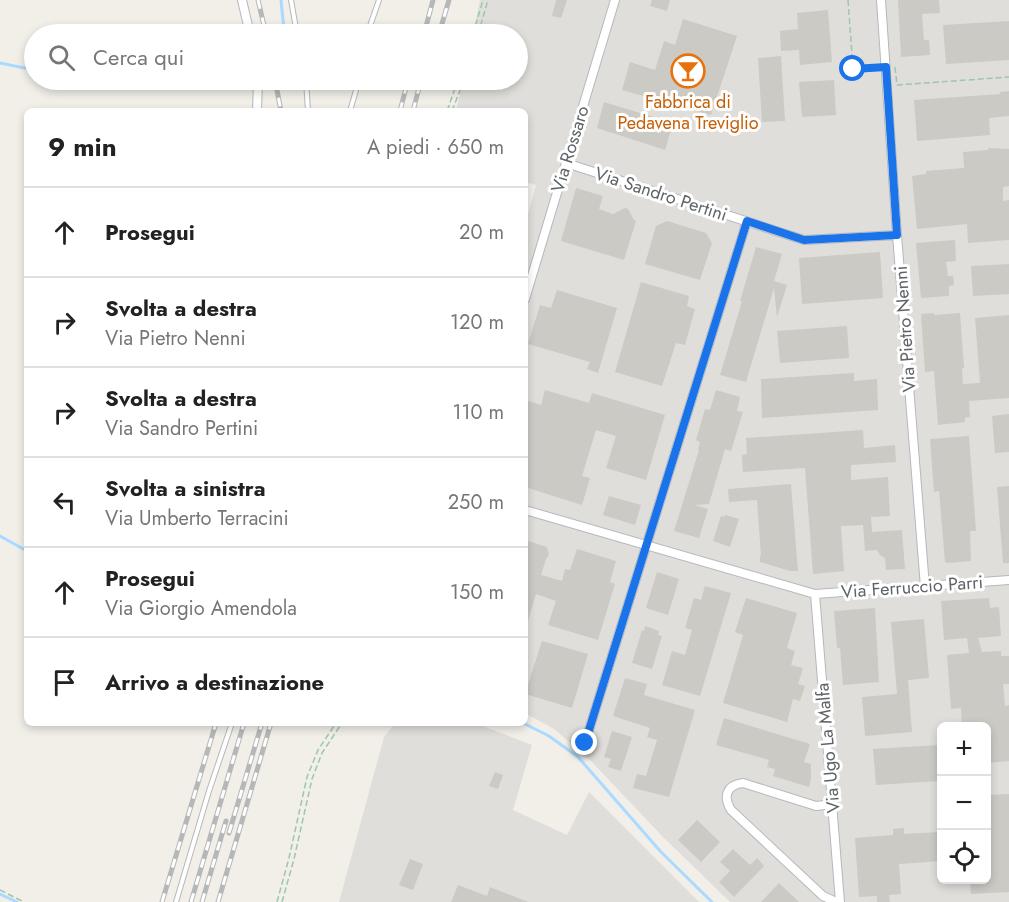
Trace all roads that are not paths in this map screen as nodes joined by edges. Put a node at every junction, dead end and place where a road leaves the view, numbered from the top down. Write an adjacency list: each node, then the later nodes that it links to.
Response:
1 (242, 0): 6 (street)
2 (291, 0): 7 (lane)
3 (378, 0): 8 (lane)
4 (615, 0): 15 (street, Via Rossaro)
5 (881, 0): 17 (street, Via Pietro Nenni)
6 (248, 24)
7 (295, 24)
8 (371, 24)
9 (257, 90): 12 (street)
10 (307, 90): 13 (lane)
11 (356, 90): 14 (lane)
12 (256, 108)
13 (308, 108)
14 (351, 108)
15 (566, 163): 16 (street, Via Sandro Pertini); 18 (street, Via Rossaro)
16 (747, 221): 17 (street, Via Sandro Pertini); 20 (street)
17 (897, 235): 22 (street, Via Pietro Nenni)
18 (528, 289)
19 (528, 511): 20 (street)
20 (646, 546): 23 (street); 25 (street)
21 (1009, 580): 22 (street, Via Ferruccio Parri)
22 (925, 586): 23 (street, Via Ferruccio Parri)
23 (815, 594): 26 (street, Via Ugo La Malfa)
24 (231, 726): 27 (lane)
25 (585, 743)
26 (833, 804): 28 (street); 29 (street, Via Ugo La Malfa)
27 (176, 902)
28 (836, 902)
29 (840, 902)

